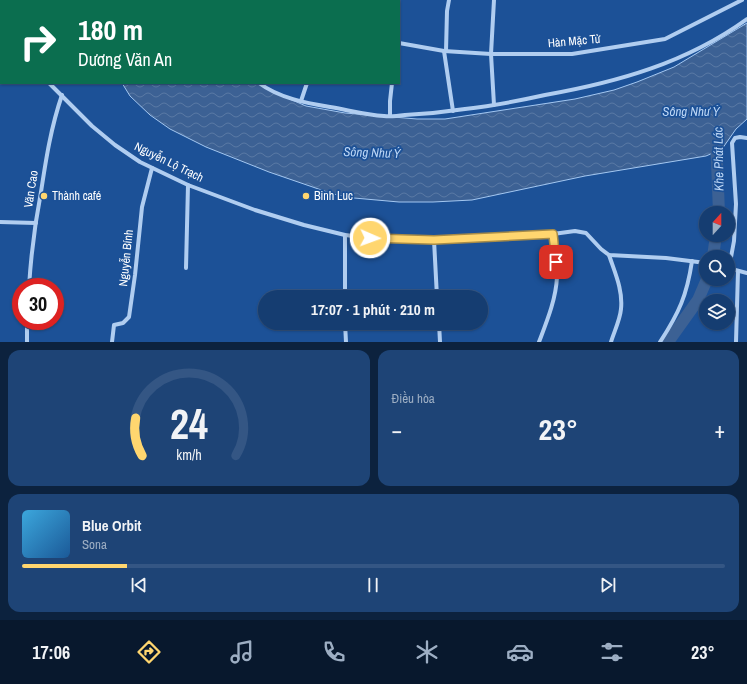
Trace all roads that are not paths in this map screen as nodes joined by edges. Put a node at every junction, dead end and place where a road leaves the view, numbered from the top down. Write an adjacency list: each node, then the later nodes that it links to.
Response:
1 (449, 0): 6 (street)
2 (494, 0): 7 (street)
3 (742, 0): 7 (street, Hàn Mặc Tử)
4 (747, 19): 14 (street)
5 (400, 43): 6 (street, Hàn Mặc Tử)
6 (445, 51): 7 (street, Hàn Mặc Tử); 15 (street)
7 (491, 54): 14 (street)
8 (51, 84): 12 (street, Nguyễn Lộ Trạch)
9 (260, 84): 13 (street)
10 (307, 84): 13 (street)
11 (392, 84): 16 (street)
12 (62, 95): 18 (street, Nguyễn Lộ Trạch); 21 (street, Văn Cao)
13 (301, 101): 16 (street)
14 (494, 105): 15 (street)
15 (453, 111): 16 (street)
16 (390, 116)
17 (747, 138): 25 (street)
18 (152, 168): 19 (street, Nguyễn Lộ Trạch); 40 (street, Nguyễn Bính)
19 (188, 185): 23 (street, Nguyễn Lộ Trạch); 29 (street)
20 (0, 222): 21 (street)
21 (36, 223): 33 (street, Văn Cao)
22 (553, 234): 24 (street, Nguyễn Lộ Trạch); 26 (street, Nguyễn Lộ Trạch); 43 (street)
23 (345, 235): 24 (street, Nguyễn Lộ Trạch); 34 (street)
24 (434, 240): 35 (street)
25 (732, 250)
26 (609, 255): 27 (street); 44 (street)
27 (692, 261): 28 (street); 45 (street)
28 (699, 262)
29 (186, 268)
30 (735, 270): 31 (street)
31 (738, 271): 32 (street); 46 (street)
32 (747, 273)
33 (29, 278)
34 (345, 290)
35 (437, 290)
36 (27, 330): 39 (street)
37 (345, 330): 41 (street)
38 (439, 330): 42 (street)
39 (27, 342)
40 (112, 342)
41 (346, 342)
42 (440, 342)
43 (539, 342)
44 (611, 342)
45 (660, 342)
46 (736, 342)

